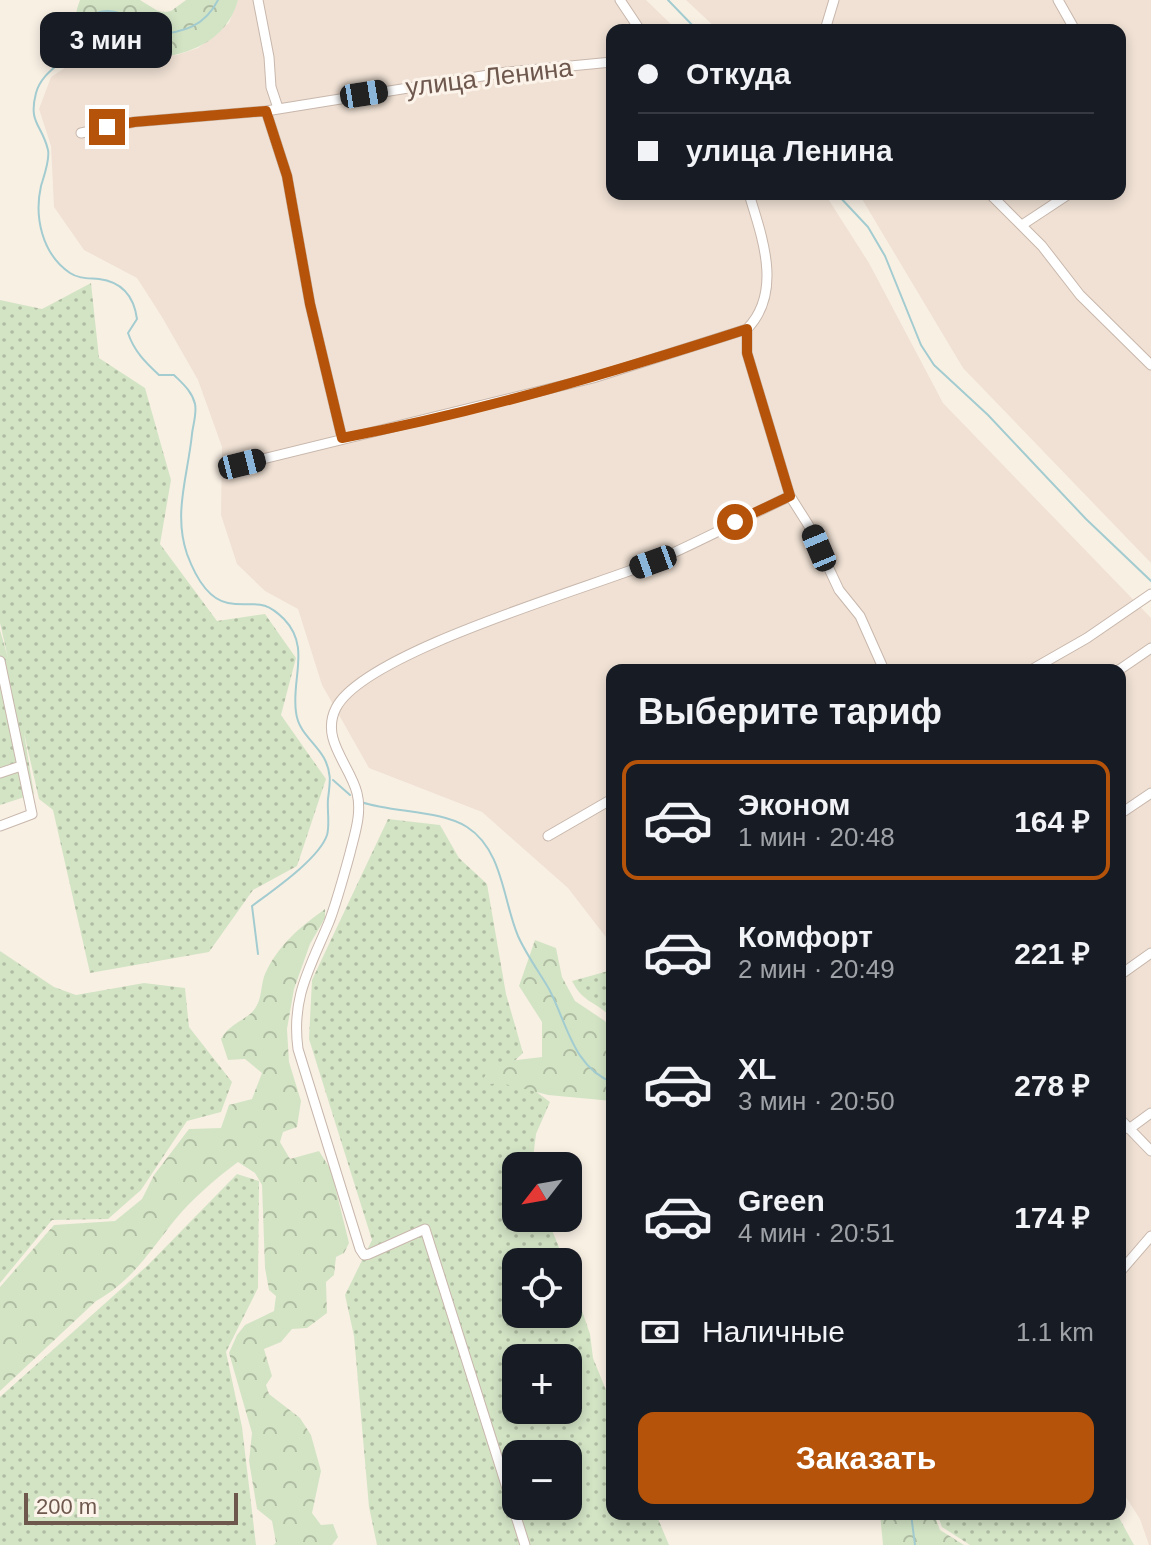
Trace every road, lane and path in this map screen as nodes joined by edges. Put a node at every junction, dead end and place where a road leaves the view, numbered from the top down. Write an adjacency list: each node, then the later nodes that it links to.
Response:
1 (258, 0): 9 (street)
2 (620, 0): 5 (street)
3 (834, 0): 6 (street)
4 (1058, 0): 7 (street)
5 (636, 24)
6 (827, 24)
7 (1072, 24)
8 (606, 63): 9 (street, улица Ленина)
9 (278, 108): 10 (street, улица Ленина)
10 (266, 111): 11 (street, улица Ленина); 18 (street)
11 (81, 133)
12 (751, 200): 16 (street)
13 (996, 200): 15 (street)
14 (1060, 200): 15 (street)
15 (1022, 225): 17 (street)
16 (747, 329): 18 (street); 20 (street)
17 (1151, 365)
18 (342, 438): 19 (street)
19 (242, 464)
20 (790, 496): 24 (street); 44 (street)
21 (1151, 594): 25 (street)
22 (1151, 648): 26 (street)
23 (0, 662): 27 (street)
24 (881, 664)
25 (1042, 664)
26 (1126, 665)
27 (13, 718): 28 (street); 29 (street)
28 (0, 723)
29 (21, 766): 30 (street); 34 (street)
30 (0, 773)
31 (1151, 793): 33 (street)
32 (606, 802): 35 (street)
33 (1126, 810)
34 (0, 826)
35 (548, 836)
36 (1151, 953): 37 (street)
37 (1126, 971)
38 (1151, 1113): 40 (street)
39 (1126, 1126): 40 (street)
40 (1129, 1129): 41 (street)
41 (1151, 1151)
42 (1151, 1236): 43 (street)
43 (1126, 1265)
44 (525, 1545)

